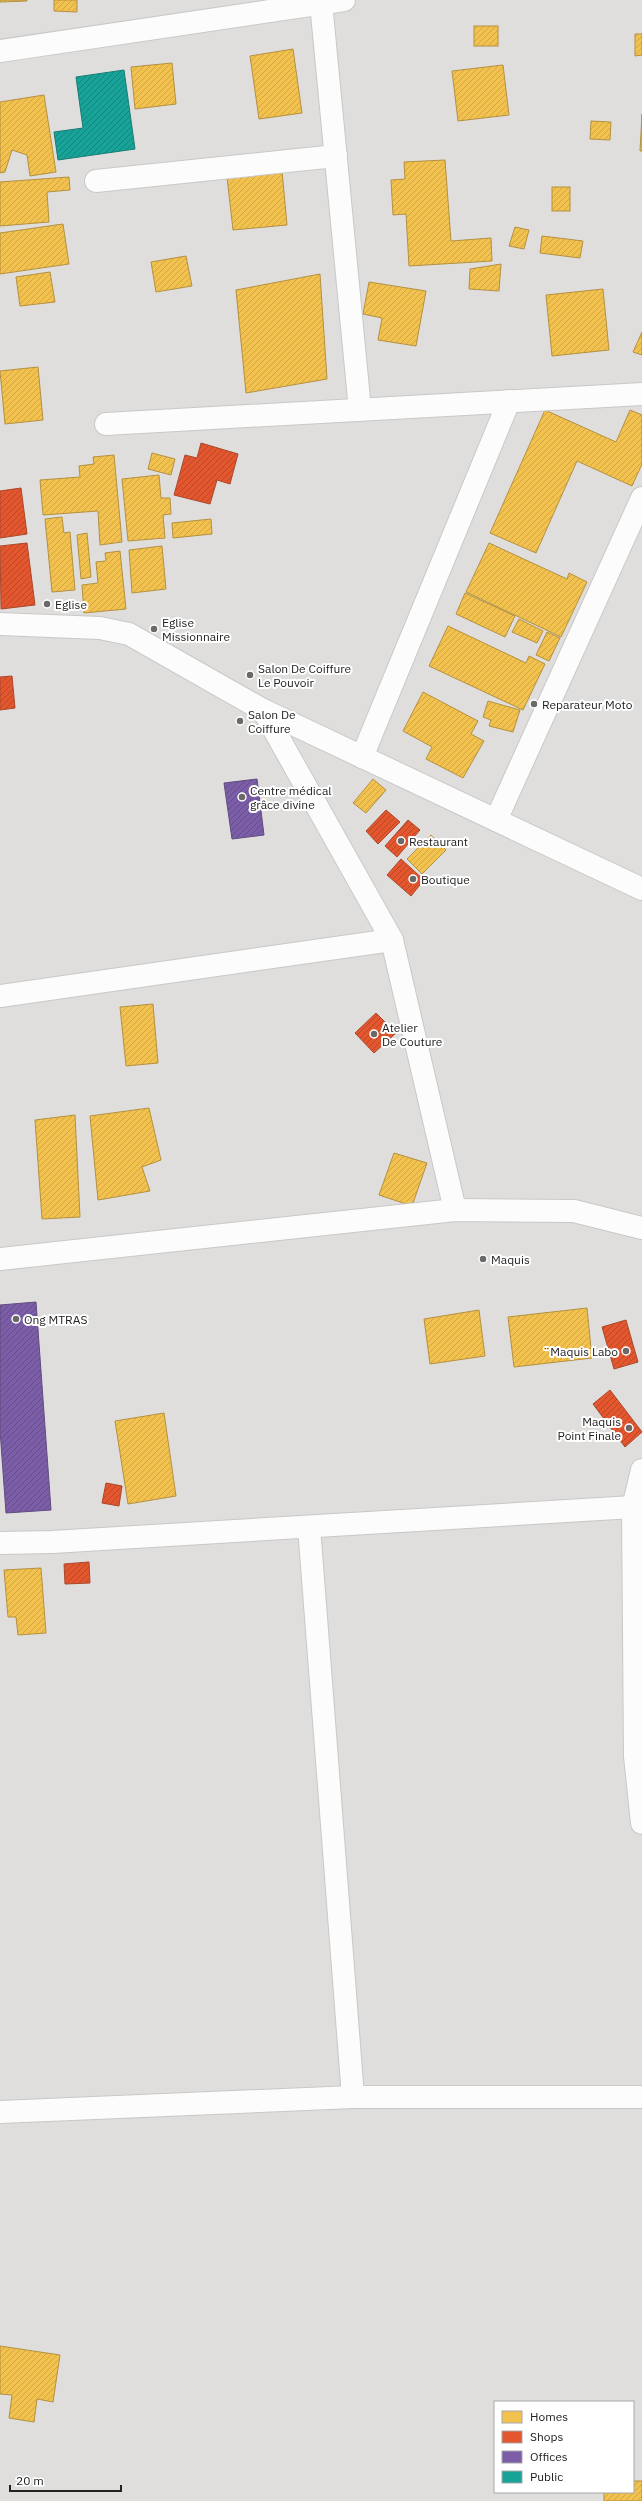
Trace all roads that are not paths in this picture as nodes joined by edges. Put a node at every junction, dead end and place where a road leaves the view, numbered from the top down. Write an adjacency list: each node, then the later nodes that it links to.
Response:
1 (344, 0): 2 (street)
2 (321, 3): 3 (street); 4 (street)
3 (0, 50)
4 (336, 156): 5 (street); 8 (street)
5 (96, 181)
6 (642, 394): 7 (street)
7 (509, 401): 8 (street); 13 (street)
8 (360, 410): 9 (street)
9 (106, 424)
10 (642, 498): 14 (street)
11 (0, 624): 12 (street)
12 (263, 710): 13 (street); 16 (street)
13 (362, 757): 14 (street)
14 (496, 820): 15 (street)
15 (642, 889)
16 (392, 940): 17 (street); 18 (street)
17 (0, 996)
18 (455, 1210): 19 (street); 20 (street)
19 (642, 1228)
20 (0, 1259)
21 (642, 1470): 22 (street)
22 (638, 1509): 23 (street); 25 (street)
23 (310, 1527): 24 (street); 26 (street)
24 (0, 1543)
25 (642, 1823)
26 (353, 2097): 27 (street); 28 (street)
27 (642, 2097)
28 (0, 2112)

